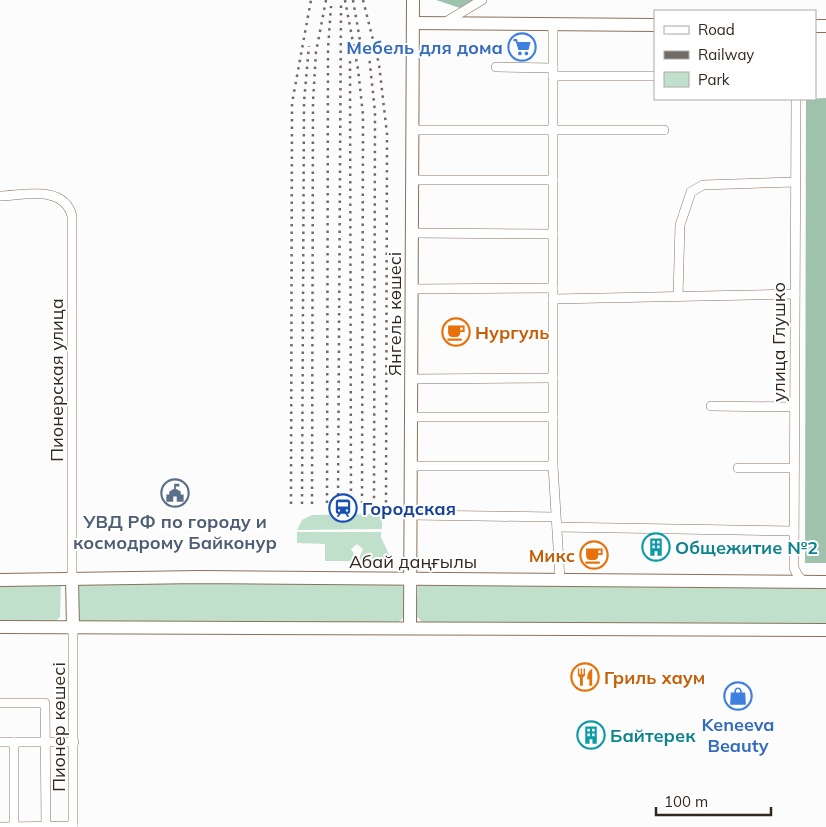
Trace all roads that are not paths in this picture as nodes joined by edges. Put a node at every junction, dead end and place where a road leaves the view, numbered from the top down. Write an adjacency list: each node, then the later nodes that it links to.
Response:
1 (413, 0): 3 (main road, Янгель көшесі)
2 (482, 0): 4 (street)
3 (413, 23): 4 (main road); 11 (main road, Янгель көшесі)
4 (444, 23): 5 (main road)
5 (553, 24): 6 (main road); 8 (street)
6 (654, 24)
7 (496, 67): 8 (street)
8 (553, 72): 9 (street); 13 (street)
9 (654, 76)
10 (796, 100): 16 (street, улица Глушко)
11 (412, 130): 13 (street); 14 (main road, Янгель көшесі)
12 (664, 130): 13 (street)
13 (553, 131): 15 (street)
14 (412, 180): 15 (street); 18 (main road, Янгель көшесі)
15 (553, 180): 19 (street)
16 (796, 182): 22 (street, улица Глушко); 23 (street)
17 (0, 196): 40 (street, Пионерская улица)
18 (412, 233): 19 (street); 21 (main road, Янгель көшесі)
19 (553, 234): 20 (street)
20 (553, 288): 21 (street); 24 (street)
21 (412, 289): 25 (main road, Янгель көшесі)
22 (795, 294): 23 (street); 28 (street, улица Глушко)
23 (678, 296): 24 (street)
24 (553, 298): 26 (street)
25 (411, 378): 26 (street); 29 (main road, Янгель көшесі)
26 (553, 378): 30 (street)
27 (712, 406): 28 (street)
28 (794, 407): 34 (street, улица Глушко)
29 (411, 417): 30 (street); 31 (main road, Янгель көшесі)
30 (553, 417): 32 (street)
31 (411, 466): 32 (street); 35 (main road, Янгель көшесі)
32 (553, 466): 36 (street)
33 (738, 468): 34 (street)
34 (794, 468): 38 (street, улица Глушко)
35 (411, 515): 36 (street); 39 (main road, Янгель көшесі)
36 (555, 517): 37 (street)
37 (557, 527): 38 (street); 41 (street)
38 (794, 530): 43 (street, улица Глушко)
39 (411, 578): 40 (main road, Абай даңғылы); 41 (main road, Абай даңғылы); 47 (main road, Янгель көшесі)
40 (72, 579): 42 (main road, Абай даңғылы); 46 (main road, Пионерская улица)
41 (560, 579): 43 (main road, Абай даңғылы)
42 (0, 580)
43 (804, 582): 44 (main road, Абай даңғылы)
44 (826, 582)
45 (0, 627): 46 (main road)
46 (73, 627): 47 (main road); 53 (street, Пионер көшесі)
47 (410, 627): 48 (main road)
48 (826, 630)
49 (0, 703): 52 (street)
50 (0, 742): 51 (street)
51 (14, 742): 52 (street); 56 (street)
52 (45, 742): 53 (street); 57 (street)
53 (74, 742): 55 (street, Пионер көшесі)
54 (0, 826): 56 (street)
55 (73, 826): 57 (street)
56 (14, 827): 57 (street)
57 (46, 827)

